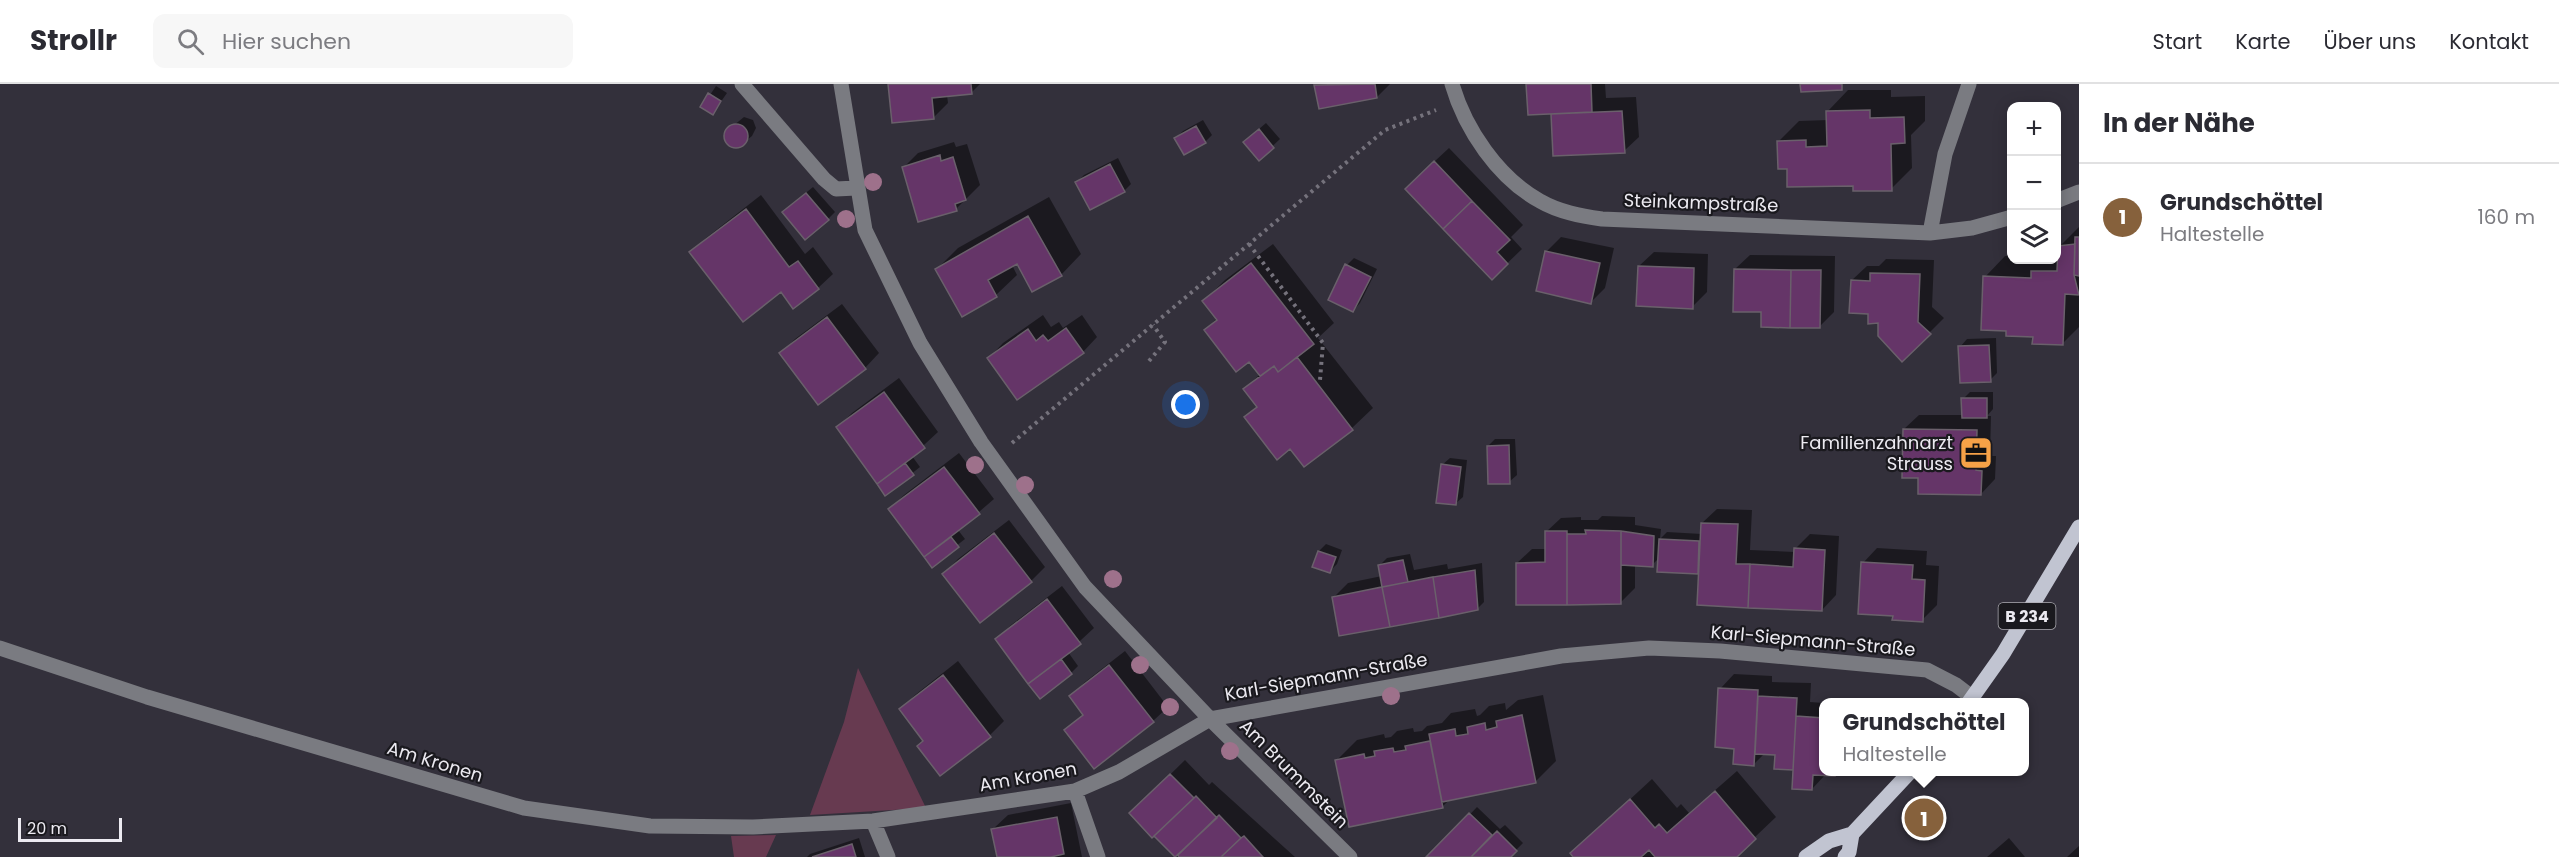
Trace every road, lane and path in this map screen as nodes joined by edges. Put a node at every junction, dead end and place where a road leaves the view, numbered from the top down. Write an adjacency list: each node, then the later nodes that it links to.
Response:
1 (742, 84): 6 (street)
2 (841, 84): 6 (street, Karl-Siepmann-Straße)
3 (1452, 84): 5 (street, Steinkampstraße)
4 (1969, 84): 10 (street)
5 (1457, 101): 10 (street, Steinkampstraße); 11 (path)
6 (856, 188): 15 (street, Karl-Siepmann-Straße)
7 (2079, 192): 8 (street)
8 (2061, 199)
9 (2007, 218): 10 (street, Steinkampstraße)
10 (1930, 233)
11 (1249, 244): 12 (path); 14 (path)
12 (1153, 325): 13 (path); 15 (path)
13 (1149, 361)
14 (1320, 380)
15 (993, 458): 20 (street, Karl-Siepmann-Straße)
16 (2079, 527): 19 (main road, B 234)
17 (0, 648): 23 (street, Am Kronen)
18 (1969, 698): 20 (street, Karl-Siepmann-Straße)
19 (1972, 698)
20 (1210, 718): 22 (street, Am Kronen); 27 (street, Am Brummstein)
21 (1905, 776): 24 (main road)
22 (1076, 791): 23 (street, Am Kronen); 26 (street)
23 (873, 822): 25 (street)
24 (1852, 834): 28 (main road); 29 (main road)
25 (888, 857)
26 (1098, 857)
27 (1350, 857)
28 (1806, 857)
29 (1845, 857)

